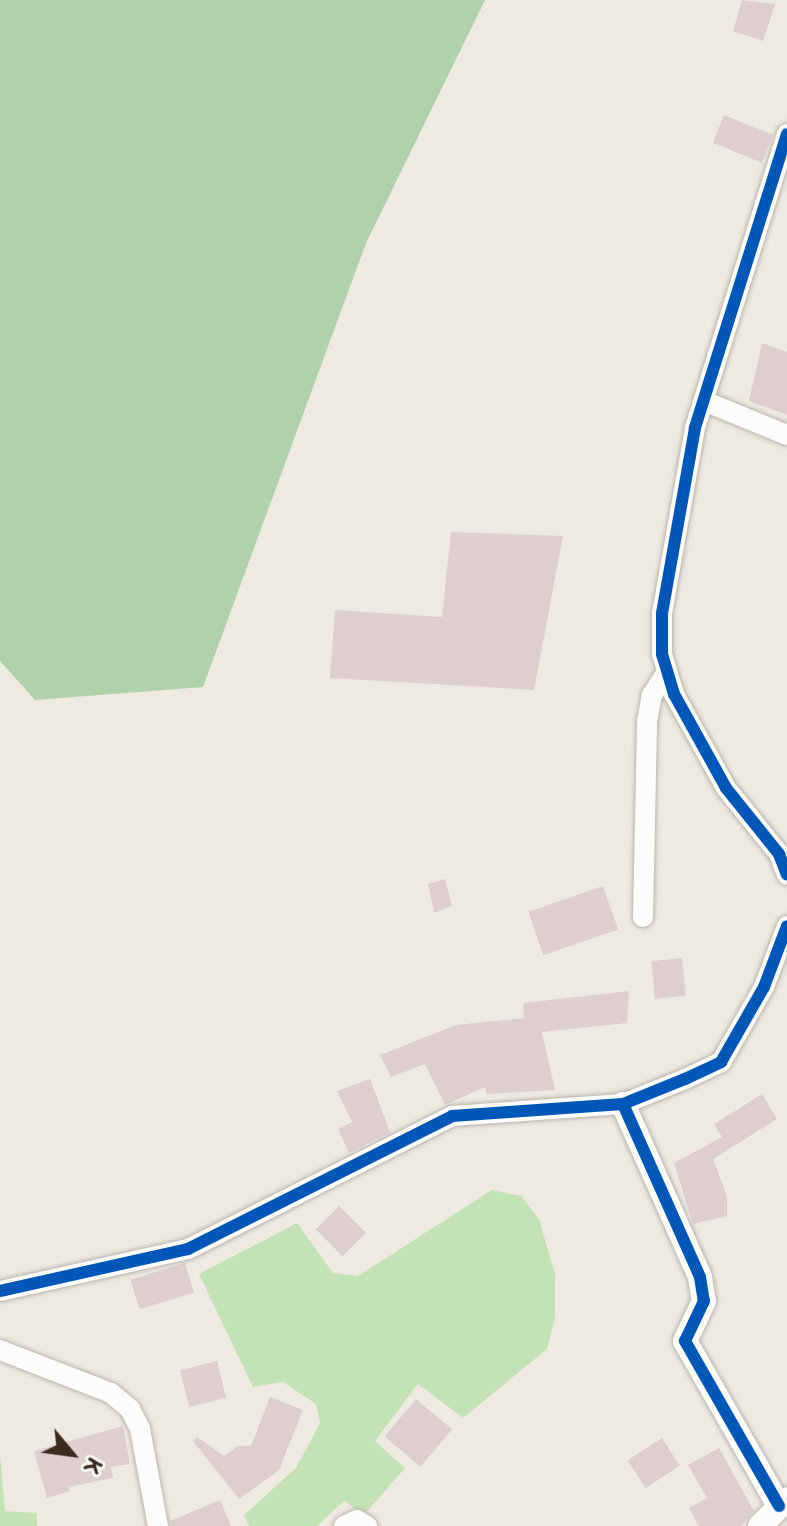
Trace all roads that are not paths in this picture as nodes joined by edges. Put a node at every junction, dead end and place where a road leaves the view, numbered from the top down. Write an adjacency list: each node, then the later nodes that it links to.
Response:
1 (787, 134): 2 (street)
2 (780, 189): 3 (street)
3 (704, 401): 4 (street); 5 (street)
4 (787, 435)
5 (667, 672): 6 (street); 7 (street)
6 (787, 875)
7 (643, 917)
8 (787, 926): 9 (street)
9 (623, 1104): 10 (street); 12 (street)
10 (0, 1291)
11 (0, 1350): 13 (street)
12 (783, 1502): 14 (street)
13 (158, 1526)
14 (760, 1526)

